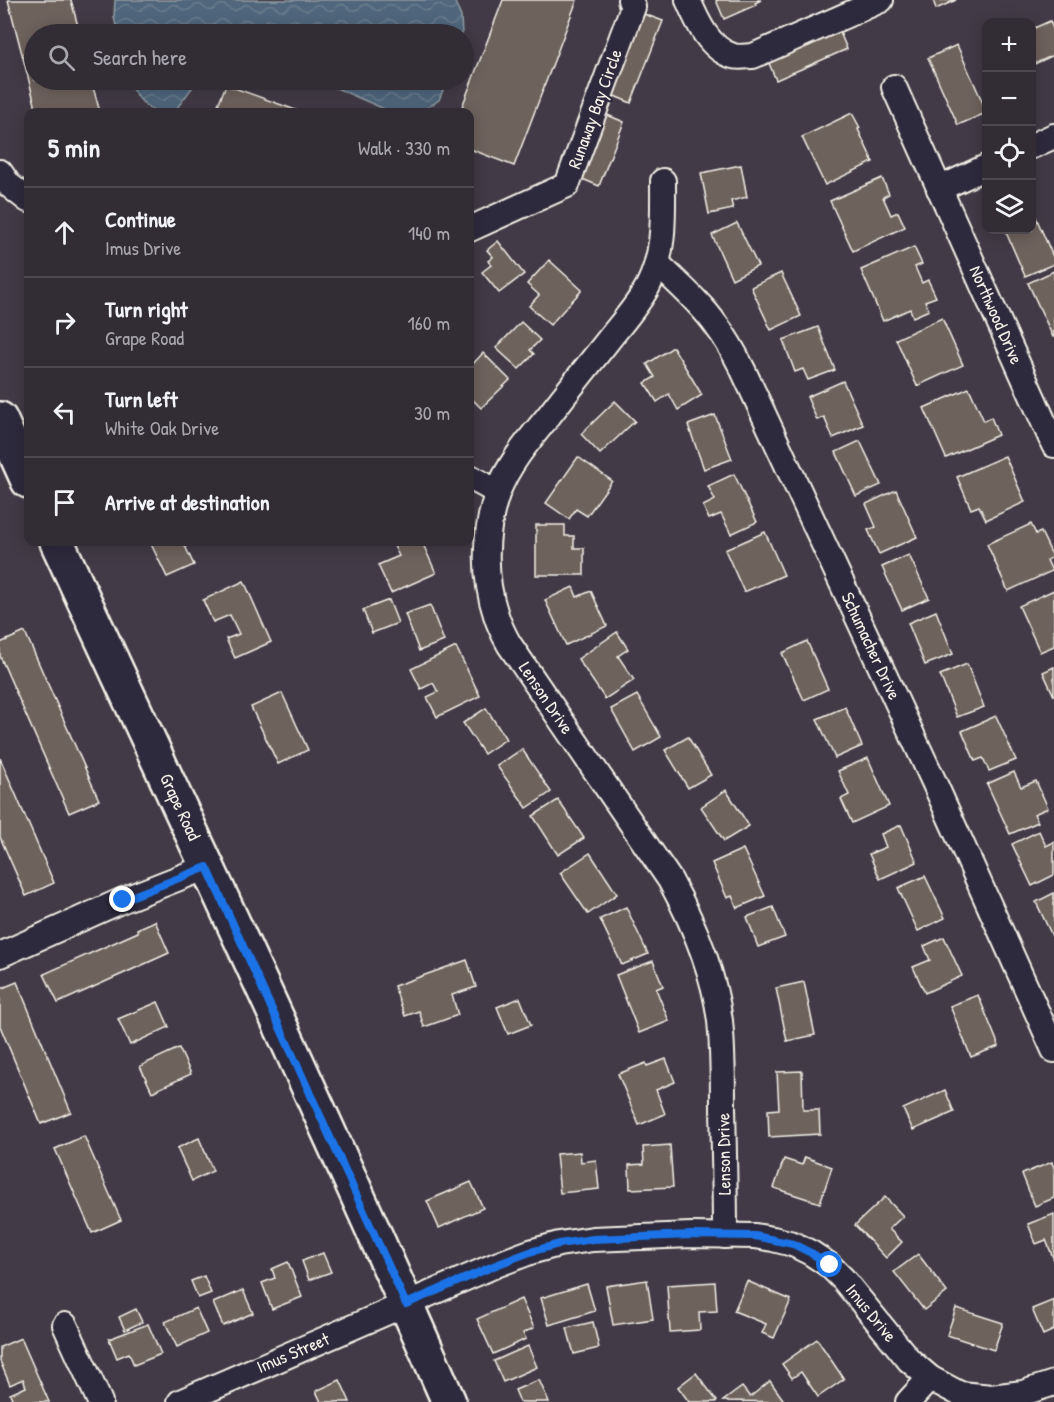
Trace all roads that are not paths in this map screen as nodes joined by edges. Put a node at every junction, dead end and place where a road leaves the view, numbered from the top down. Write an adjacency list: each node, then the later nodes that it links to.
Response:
1 (630, 0): 12 (street, Runaway Bay Circle)
2 (688, 0): 3 (street)
3 (881, 0)
4 (894, 87): 10 (street, Northwood Drive)
5 (1054, 136): 6 (street)
6 (1036, 144)
7 (982, 169): 10 (street)
8 (12, 177): 11 (street)
9 (663, 181): 13 (street, Lenson Drive)
10 (939, 189): 14 (street, Northwood Drive)
11 (24, 194)
12 (474, 227)
13 (657, 263): 19 (street, Lenson Drive); 23 (street, Schumacher Drive)
14 (1047, 409): 16 (street, Northwood Drive)
15 (0, 419): 17 (main road)
16 (1054, 445)
17 (24, 472)
18 (474, 479): 19 (street)
19 (497, 492): 24 (street, Lenson Drive)
20 (59, 546): 21 (main road, Grape Road)
21 (207, 867): 22 (street); 25 (main road, Grape Road)
22 (0, 955)
23 (1054, 1050)
24 (725, 1236): 25 (street, Imus Drive); 27 (street, Imus Drive)
25 (406, 1304): 30 (street, Imus Street); 31 (main road, Grape Road)
26 (65, 1324): 29 (street)
27 (930, 1378): 28 (street, Imus Drive); 32 (street)
28 (1054, 1383)
29 (100, 1402)
30 (180, 1402)
31 (449, 1402)
32 (908, 1402)

